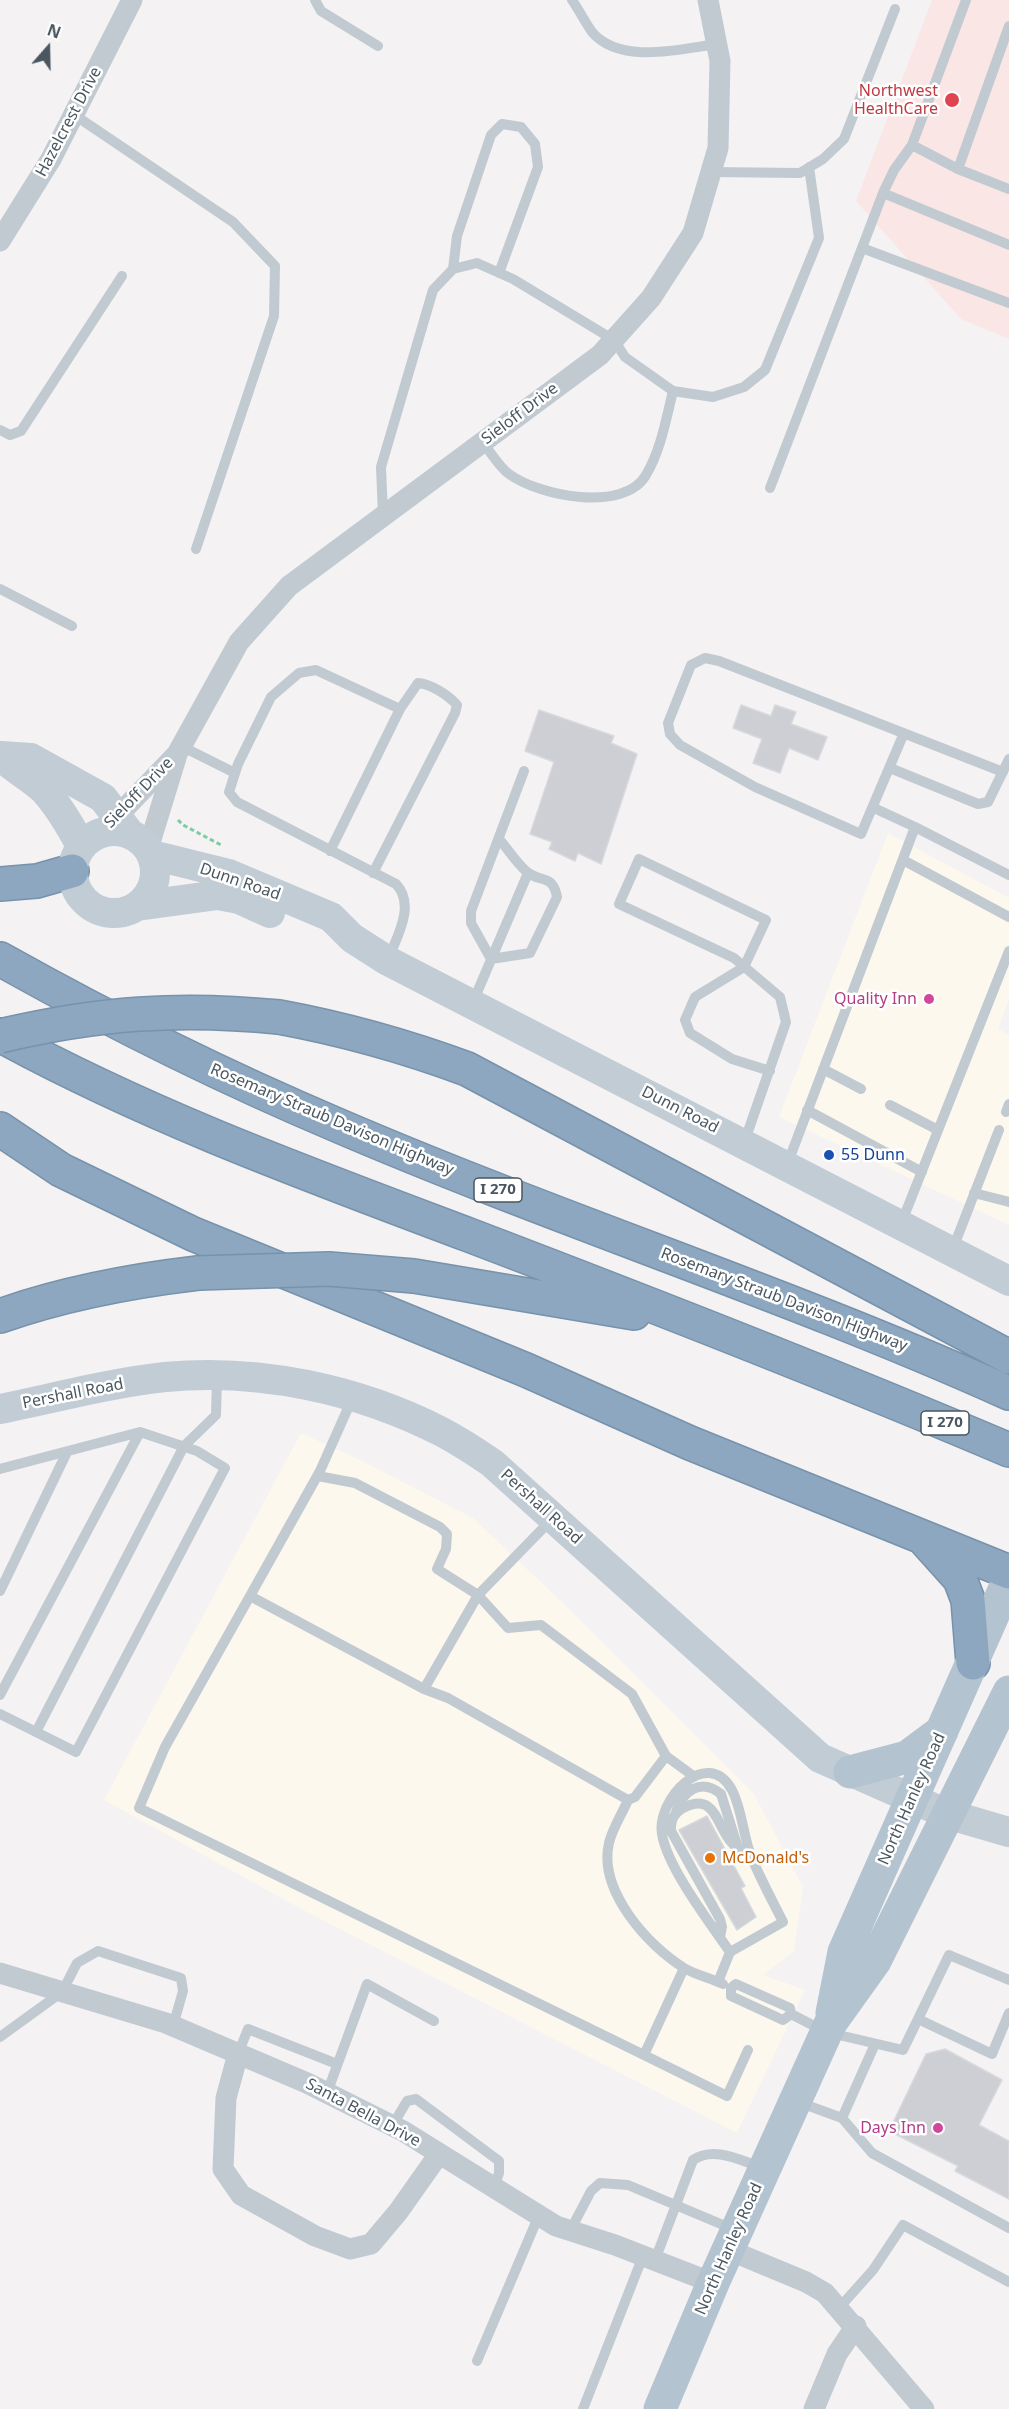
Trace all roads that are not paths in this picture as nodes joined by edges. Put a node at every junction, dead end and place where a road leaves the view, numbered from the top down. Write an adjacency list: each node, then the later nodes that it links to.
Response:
1 (132, 0): 10 (street, Hazelcrest Drive)
2 (315, 0): 9 (lane)
3 (572, 0): 8 (lane)
4 (708, 0): 8 (street, Sieloff Drive)
5 (966, 0): 11 (lane)
6 (895, 9): 12 (lane)
7 (1009, 26): 13 (lane)
8 (717, 44): 14 (street, Sieloff Drive)
9 (378, 46)
10 (73, 114): 17 (street, Hazelcrest Drive); 30 (lane)
11 (912, 145): 13 (lane); 16 (lane)
12 (809, 167): 14 (lane); 25 (lane)
13 (958, 169): 15 (lane)
14 (711, 172): 24 (street, Sieloff Drive)
15 (1009, 189)
16 (883, 193): 18 (lane); 19 (lane)
17 (0, 241)
18 (1009, 245)
19 (862, 248): 23 (lane); 28 (lane)
20 (453, 268): 21 (lane); 21 (lane); 29 (lane)
21 (499, 273): 24 (lane)
22 (122, 276): 26 (lane)
23 (1009, 303)
24 (614, 340): 25 (lane); 27 (street, Sieloff Drive)
25 (673, 391): 27 (lane)
26 (0, 430)
27 (483, 442): 29 (street, Sieloff Drive)
28 (770, 488)
29 (383, 516): 35 (street, Sieloff Drive)
30 (196, 549)
31 (0, 589): 32 (lane)
32 (72, 626)
33 (400, 709): 41 (lane); 46 (lane); 48 (lane)
34 (904, 733): 38 (lane); 40 (lane); 42 (lane)
35 (179, 750): 41 (lane); 45 (street, Sieloff Drive); 45 (street, Sieloff Drive)
36 (1, 755): 45 (street); 45 (street)
37 (1009, 759): 40 (lane)
38 (890, 768): 40 (lane); 42 (lane)
39 (524, 771): 44 (lane)
40 (1003, 772)
41 (235, 774): 46 (lane)
42 (874, 808): 43 (lane)
43 (915, 827): 47 (lane); 50 (lane)
44 (499, 839): 49 (lane); 57 (lane)
45 (115, 843): 51 (highway); 52 (street); 52 (street, Dunn Road); 54 (street, Dunn Road)
46 (330, 851): 48 (lane)
47 (903, 860): 53 (lane); 62 (lane)
48 (373, 873): 58 (lane)
49 (528, 873): 57 (lane); 57 (lane)
50 (1009, 875)
51 (0, 884)
52 (137, 906): 54 (street, Dunn Road)
53 (1009, 917)
54 (352, 938): 58 (street, Dunn Road)
55 (1009, 951): 68 (lane)
56 (0, 959): 82 (highway, Rosemary Straub Davison Highway / I 270)
57 (491, 959): 60 (lane)
58 (388, 961): 60 (street, Dunn Road)
59 (744, 967): 59 (lane); 63 (lane); 63 (lane)
60 (472, 1004): 70 (street, Dunn Road)
61 (0, 1036): 79 (highway, I 270); 80 (highway, bridge)
62 (823, 1069): 64 (lane); 66 (lane)
63 (770, 1071): 70 (lane)
64 (861, 1089)
65 (890, 1105): 68 (lane)
66 (807, 1110): 71 (lane); 72 (lane)
67 (0, 1129): 92 (highway)
68 (938, 1130): 72 (lane)
69 (999, 1130): 73 (lane)
70 (744, 1143): 71 (street, Dunn Road)
71 (787, 1164): 75 (street, Dunn Road)
72 (922, 1172): 75 (lane)
73 (974, 1193): 74 (lane); 76 (lane)
74 (1009, 1202)
75 (901, 1225): 76 (street, Dunn Road)
76 (951, 1251): 77 (street, Dunn Road)
77 (1009, 1281)
78 (0, 1316): 79 (highway, bridge)
79 (700, 1324): 86 (highway, I 270)
80 (1009, 1357)
81 (217, 1376): 83 (street, Pershall Road); 84 (street, Pershall Road); 87 (lane)
82 (1009, 1393)
83 (354, 1396): 90 (lane); 91 (street, Pershall Road)
84 (0, 1409)
85 (140, 1432): 87 (lane); 88 (lane); 101 (lane)
86 (999, 1445)
87 (184, 1446): 104 (lane); 104 (lane)
88 (67, 1452): 89 (lane); 95 (lane)
89 (0, 1469)
90 (318, 1476): 96 (lane); 97 (lane)
91 (553, 1518): 96 (lane); 106 (street, Pershall Road)
92 (922, 1537): 93 (highway); 98 (highway)
93 (1009, 1572)
94 (1009, 1579): 98 (main road, North Hanley Road)
95 (0, 1591)
96 (478, 1595): 99 (lane); 105 (lane)
97 (250, 1596): 99 (lane); 131 (lane)
98 (973, 1663): 103 (main road, North Hanley Road)
99 (424, 1689): 109 (lane)
100 (1009, 1692): 111 (main road, North Hanley Road)
101 (0, 1695)
102 (0, 1714): 104 (lane)
103 (943, 1730): 106 (main road); 108 (main road, North Hanley Road)
104 (36, 1732)
105 (666, 1756): 107 (lane); 109 (lane)
106 (850, 1772): 108 (street, Pershall Road)
107 (692, 1775): 114 (lane); 115 (lane)
108 (912, 1799): 111 (street, Pershall Road); 126 (main road, North Hanley Road)
109 (628, 1800): 117 (lane)
110 (676, 1812): 113 (lane); 113 (lane); 115 (lane)
111 (947, 1814): 112 (street, Pershall Road); 126 (main road, North Hanley Road)
112 (1009, 1832)
113 (738, 1848): 114 (lane)
114 (751, 1856): 116 (lane)
115 (720, 1938): 116 (lane)
116 (730, 1952): 120 (lane)
117 (684, 1968): 120 (lane); 131 (lane)
118 (0, 1973): 121 (street, Santa Bella Drive)
119 (1009, 1980): 123 (lane)
120 (718, 1982): 126 (lane)
121 (62, 1992): 125 (street, Santa Bella Drive); 125 (lane); 127 (lane)
122 (1009, 2013): 123 (lane)
123 (918, 2019): 128 (lane)
124 (434, 2021): 132 (lane)
125 (173, 2026): 130 (street, Santa Bella Drive)
126 (828, 2028): 128 (lane); 134 (main road, North Hanley Road)
127 (0, 2037)
128 (875, 2044): 135 (lane)
129 (748, 2050): 131 (lane)
130 (238, 2054): 132 (lane); 133 (street, Santa Bella Drive); 137 (street)
131 (644, 2055)
132 (337, 2064): 133 (lane)
133 (327, 2093): 136 (street, Santa Bella Drive)
134 (795, 2101): 135 (lane); 138 (main road, North Hanley Road)
135 (842, 2118): 142 (lane)
136 (392, 2126): 137 (street, Santa Bella Drive); 139 (lane)
137 (439, 2154): 139 (street, Santa Bella Drive)
138 (765, 2168): 140 (lane); 144 (main road, North Hanley Road)
139 (494, 2187): 141 (street, Santa Bella Drive)
140 (675, 2207): 143 (lane); 144 (lane); 145 (lane)
141 (539, 2215): 143 (street, Santa Bella Drive); 150 (lane)
142 (1009, 2228)
143 (570, 2230): 145 (street, Santa Bella Drive)
144 (733, 2240): 147 (main road, North Hanley Road); 148 (street)
145 (649, 2258): 147 (street, Santa Bella Drive); 151 (lane)
146 (1009, 2282): 148 (lane)
147 (713, 2283): 152 (main road, North Hanley Road)
148 (839, 2308): 149 (street)
149 (856, 2326): 153 (street); 154 (street)
150 (477, 2361)
151 (583, 2409)
152 (660, 2409)
153 (814, 2409)
154 (924, 2409)

